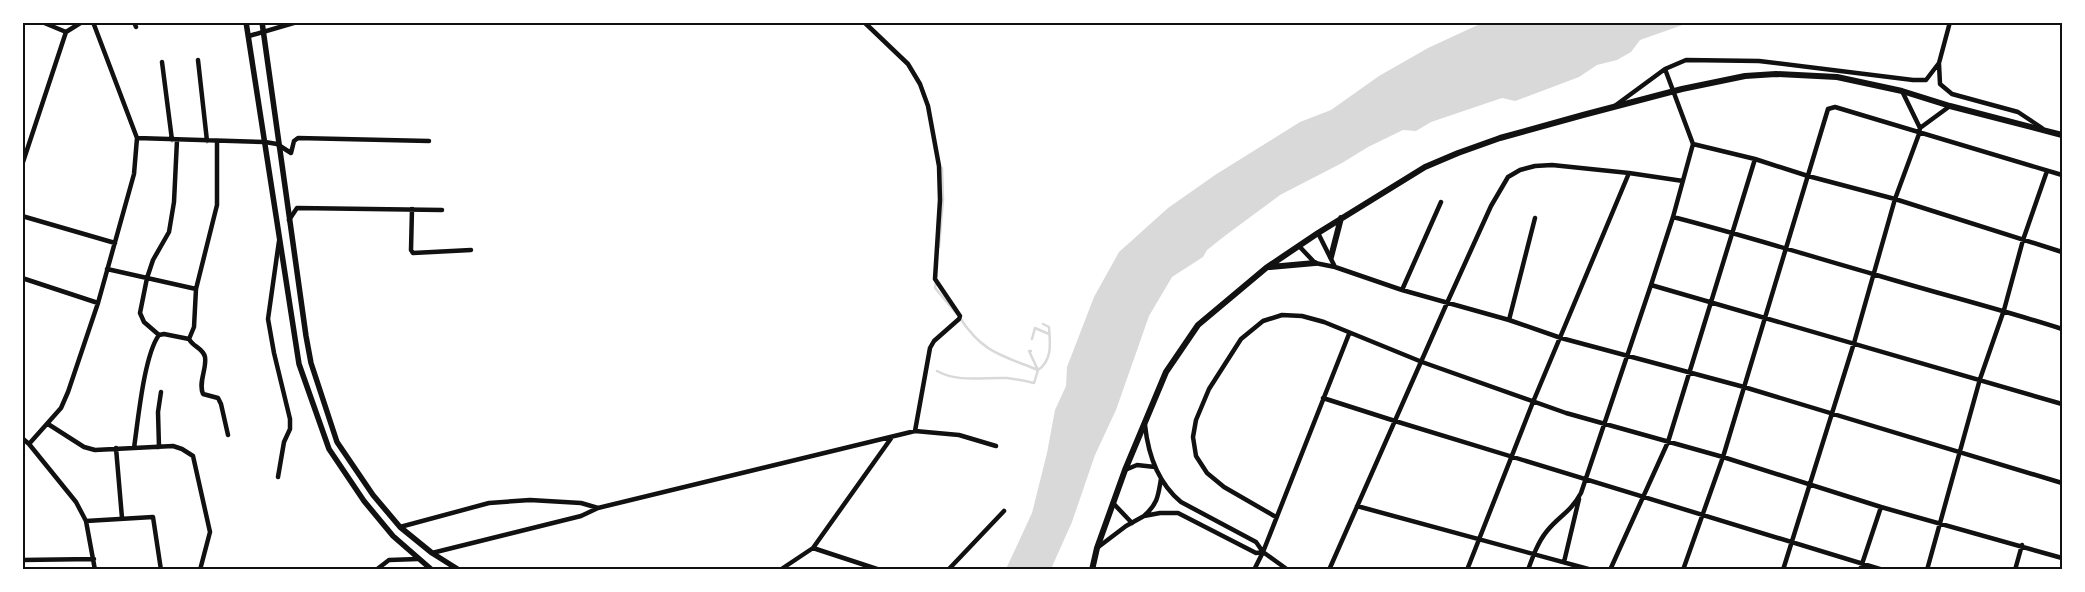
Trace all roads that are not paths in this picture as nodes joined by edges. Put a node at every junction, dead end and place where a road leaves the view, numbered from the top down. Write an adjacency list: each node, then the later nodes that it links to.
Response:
1 (42, 22): 9 (street)
2 (82, 22): 9 (street)
3 (93, 22): 24 (street)
4 (246, 22): 11 (main road)
5 (262, 22): 10 (main road)
6 (297, 22): 10 (street)
7 (864, 22): 94 (street)
8 (1950, 22): 14 (street)
9 (66, 32): 33 (street)
10 (263, 33): 11 (street); 30 (main road)
11 (249, 36): 29 (main road)
12 (198, 60): 27 (street)
13 (162, 62): 25 (street)
14 (1939, 63): 15 (street); 21 (street)
15 (1665, 69): 16 (street); 18 (street)
16 (1673, 91): 17 (main road); 18 (main road); 31 (street)
17 (1902, 91): 19 (main road); 20 (street)
18 (1615, 106): 45 (main road)
19 (1950, 106): 20 (street); 21 (main road)
20 (1920, 128): 22 (street)
21 (2046, 131): 23 (main road)
22 (1919, 134): 34 (street); 37 (street); 39 (street)
23 (2062, 136)
24 (137, 138): 25 (street); 52 (street)
25 (175, 140): 27 (street); 64 (street)
26 (429, 141): 30 (street)
27 (207, 142): 28 (street)
28 (217, 142): 29 (street); 66 (street)
29 (265, 142): 30 (street); 50 (main road)
30 (278, 144): 47 (main road)
31 (1693, 144): 32 (street); 38 (street)
32 (1755, 159): 37 (street); 48 (street)
33 (22, 165)
34 (2047, 171): 36 (street); 51 (street)
35 (1629, 173): 38 (street); 69 (street); 77 (street)
36 (2062, 175)
37 (1808, 176): 39 (street); 54 (street)
38 (1683, 181): 44 (street)
39 (1895, 199): 51 (street); 62 (street)
40 (1441, 202): 67 (street)
41 (412, 210): 42 (street); 47 (street); 55 (street)
42 (442, 210)
43 (22, 216): 52 (street)
44 (1673, 217): 48 (street); 65 (street)
45 (1342, 218): 49 (main road); 57 (main road)
46 (1535, 218): 73 (street)
47 (288, 221): 128 (main road)
48 (1732, 232): 54 (street); 68 (street)
49 (1318, 233): 53 (main road); 57 (street)
50 (279, 238): 109 (street); 139 (main road)
51 (2024, 240): 56 (street); 71 (street)
52 (115, 243): 60 (street)
53 (1299, 246): 58 (street); 61 (main road)
54 (1786, 248): 62 (street); 72 (street)
55 (472, 250)
56 (2062, 252)
57 (1331, 257): 59 (street)
58 (1315, 263): 59 (street); 61 (main road)
59 (1335, 266): 67 (street)
60 (108, 268): 64 (street); 70 (street)
61 (1266, 268): 91 (main road)
62 (1874, 274): 71 (street); 79 (street)
63 (22, 278): 70 (street)
64 (147, 278): 66 (street); 76 (street)
65 (1651, 285): 68 (street); 80 (street)
66 (196, 289): 78 (street)
67 (1402, 290): 69 (street)
68 (1711, 302): 72 (street); 82 (street)
69 (1447, 303): 73 (street); 81 (street)
70 (98, 304): 93 (street)
71 (2004, 310): 74 (street); 83 (street)
72 (1764, 318): 79 (street); 84 (street)
73 (1509, 320): 77 (street)
74 (2062, 330)
75 (1349, 334): 81 (street); 86 (street); 123 (street)
76 (159, 335): 78 (street); 103 (street)
77 (1561, 338): 80 (street); 87 (street)
78 (189, 339): 95 (street)
79 (1854, 343): 83 (street); 89 (street)
80 (1627, 355): 82 (street); 92 (street)
81 (1422, 362): 87 (street); 90 (street)
82 (1691, 372): 84 (street); 98 (street)
83 (1980, 379): 88 (street); 104 (street)
84 (1744, 387): 89 (street); 106 (street)
85 (161, 392): 101 (street)
86 (1324, 398): 90 (street); 123 (street)
87 (1533, 402): 92 (street); 105 (street)
88 (2062, 404)
89 (1831, 413): 104 (street); 112 (street)
90 (1395, 421): 105 (street); 117 (street)
91 (1144, 422): 107 (street); 108 (main road)
92 (1603, 423): 98 (street); 110 (street)
93 (48, 424): 99 (street); 102 (street)
94 (915, 431): 96 (street); 100 (street)
95 (228, 435)
96 (892, 437): 119 (street); 132 (street)
97 (22, 438): 99 (street)
98 (1668, 442): 106 (street); 115 (street)
99 (29, 444): 125 (street)
100 (996, 446)
101 (158, 447): 103 (street); 145 (street)
102 (116, 448): 103 (street); 124 (street)
103 (134, 448)
104 (1960, 452): 113 (street); 126 (street)
105 (1513, 456): 110 (street); 129 (street)
106 (1723, 457): 112 (street); 121 (street)
107 (1155, 466): 108 (street); 111 (street)
108 (1125, 470): 116 (main road)
109 (278, 477)
110 (1586, 478): 114 (street); 115 (street)
111 (1161, 479): 122 (street); 134 (street)
112 (1810, 484): 118 (street); 130 (street)
113 (2062, 484)
114 (1581, 493): 135 (street); 141 (street)
115 (1643, 496): 121 (street); 159 (street)
116 (1113, 504): 127 (street); 133 (main road)
117 (1358, 506): 129 (street); 155 (street)
118 (1881, 506): 126 (street); 142 (street)
119 (598, 508): 128 (street); 136 (street)
120 (1004, 511): 151 (street)
121 (1701, 514): 130 (street); 160 (street)
122 (1144, 516): 127 (street); 134 (street)
123 (1276, 517): 134 (street)
124 (122, 518): 125 (street); 144 (street)
125 (86, 521): 137 (street)
126 (1939, 522): 131 (street); 164 (street)
127 (1132, 523): 133 (street)
128 (400, 527): 136 (main road)
129 (1479, 540): 135 (street); 156 (street)
130 (1791, 542): 142 (street); 161 (street)
131 (2022, 545): 138 (street); 165 (street)
132 (813, 548): 149 (street); 150 (street)
133 (1097, 548): 152 (main road)
134 (1263, 552): 153 (street); 154 (street)
135 (1534, 553): 141 (street); 157 (street)
136 (432, 554): 148 (main road)
137 (94, 558): 140 (street); 143 (street)
138 (2062, 558)
139 (418, 559): 146 (street); 147 (main road)
140 (22, 560)
141 (1564, 562): 158 (street)
142 (1862, 563): 162 (street); 163 (street)
143 (95, 570)
144 (161, 570)
145 (200, 570)
146 (376, 570)
147 (432, 570)
148 (459, 570)
149 (780, 570)
150 (880, 570)
151 (948, 570)
152 (1092, 570)
153 (1254, 570)
154 (1288, 570)
155 (1329, 570)
156 (1467, 570)
157 (1528, 570)
158 (1592, 570)
159 (1610, 570)
160 (1683, 570)
161 (1783, 570)
162 (1860, 570)
163 (1883, 570)
164 (1927, 570)
165 (2015, 570)

